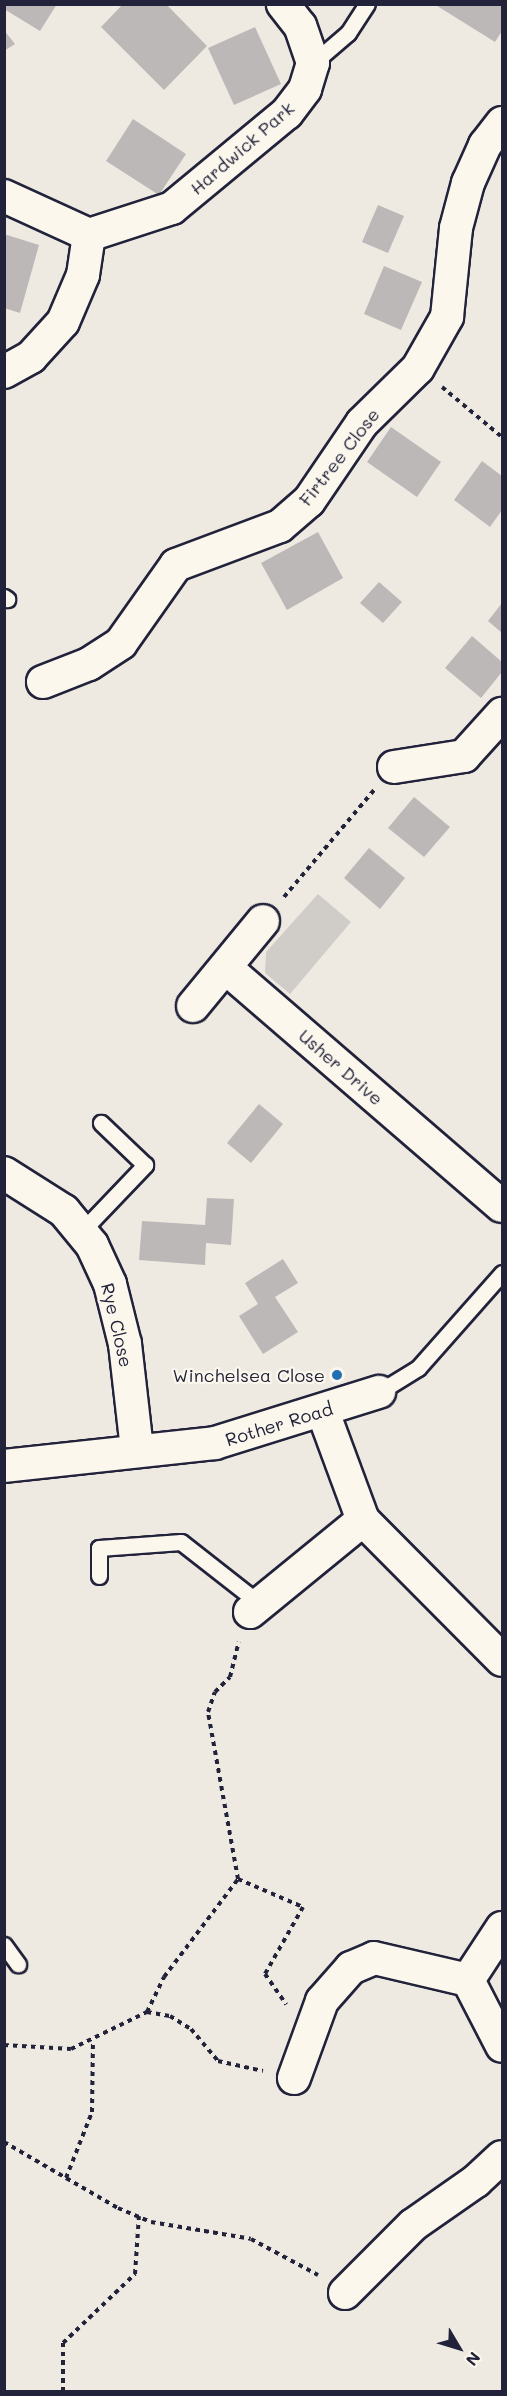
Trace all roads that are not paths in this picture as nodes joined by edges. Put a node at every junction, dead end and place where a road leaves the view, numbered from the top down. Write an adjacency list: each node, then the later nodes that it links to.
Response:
1 (283, 4): 3 (street)
2 (367, 4): 3 (lane)
3 (313, 63): 6 (street, Hardwick Park)
4 (502, 123): 8 (street, Firtree Close)
5 (4, 196): 6 (street)
6 (89, 235): 7 (street)
7 (4, 372)
8 (43, 682)
9 (502, 714): 10 (street)
10 (394, 767)
11 (263, 921): 12 (street)
12 (226, 968): 13 (street); 16 (street, Usher Drive)
13 (193, 1006)
14 (101, 1124): 17 (lane)
15 (4, 1173): 17 (street, Rye Close)
16 (502, 1206)
17 (81, 1232): 21 (street, Rye Close)
18 (502, 1273): 19 (lane, Rother Road)
19 (379, 1392): 20 (street, Rother Road)
20 (323, 1412): 21 (street, Rother Road); 23 (street)
21 (137, 1450): 22 (street, Rother Road)
22 (4, 1466)
23 (363, 1520): 25 (street); 26 (street)
24 (99, 1576): 25 (lane)
25 (255, 1608)
26 (502, 1660)
27 (502, 1928): 30 (street)
28 (4, 1944): 29 (lane)
29 (18, 1964)
30 (468, 1980): 31 (street); 32 (street)
31 (502, 2046)
32 (294, 2078)
33 (502, 2157): 34 (street)
34 (345, 2293)

